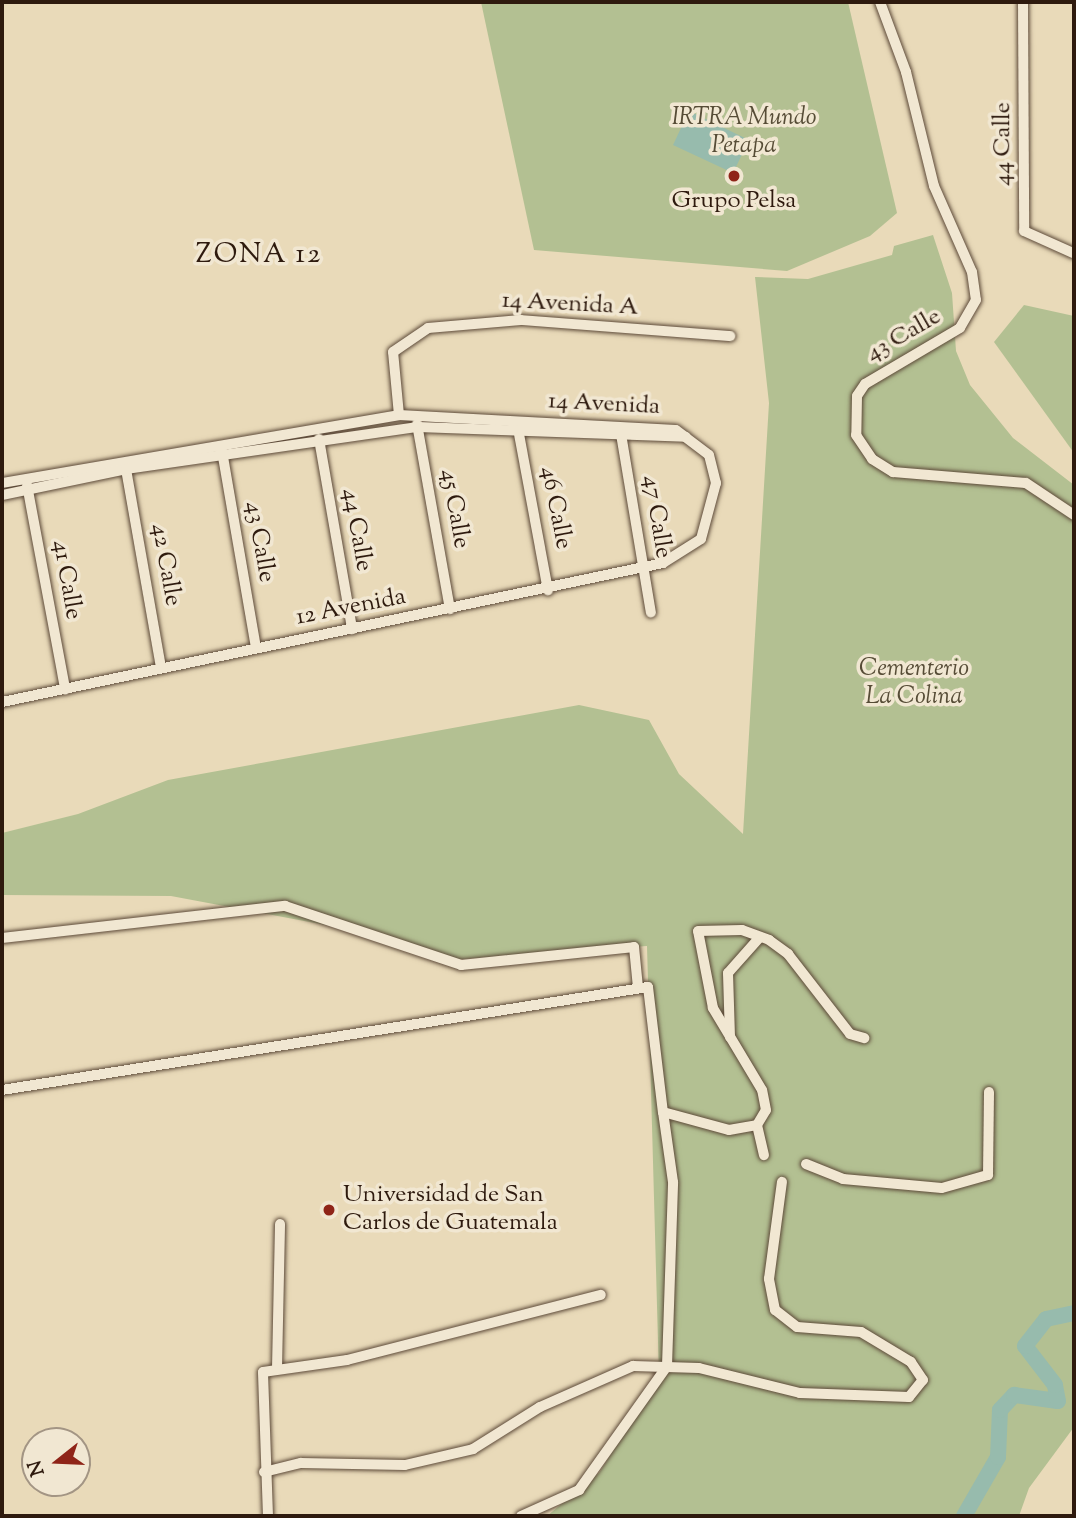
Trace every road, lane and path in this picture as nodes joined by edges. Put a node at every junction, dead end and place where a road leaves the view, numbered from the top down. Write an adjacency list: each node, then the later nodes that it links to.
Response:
1 (880, 2): 19 (street, 43 Calle)
2 (1023, 2): 3 (street, 44 Calle)
3 (1073, 253)
4 (730, 336): 5 (street, 14 Avenida A)
5 (399, 415): 6 (street, 14 Avenida); 12 (street, 14 Avenida)
6 (417, 422): 7 (street, 14 Avenida); 8 (street, 14 Avenida); 10 (street, 14 Avenida); 22 (street, 45 Calle)
7 (620, 427): 9 (street, 14 Avenida); 11 (street, 47 Calle)
8 (519, 434): 11 (street, 14 Avenida); 21 (street, 46 Calle)
9 (686, 437): 11 (street, 14 Avenida); 20 (street, 12 Avenida)
10 (319, 439): 13 (street, 14 Avenida); 24 (street, 44 Calle)
11 (621, 439): 20 (street, 47 Calle)
12 (220, 444): 13 (street, 43 Calle); 15 (street, 14 Avenida)
13 (222, 455): 14 (street, 14 Avenida); 25 (street, 43 Calle)
14 (126, 469): 17 (street, 14 Avenida); 26 (street, 42 Calle)
15 (26, 478): 16 (street, 14 Avenida); 17 (street, 41 Calle)
16 (2, 483)
17 (28, 490): 18 (street, 14 Avenida); 27 (street, 41 Calle)
18 (2, 495)
19 (1074, 515)
20 (643, 568): 21 (street, 12 Avenida); 23 (street, 47 Calle)
21 (548, 590): 22 (street, 12 Avenida)
22 (450, 609): 24 (street, 12 Avenida)
23 (651, 613)
24 (352, 629): 25 (street, 12 Avenida)
25 (256, 648): 26 (street, 12 Avenida)
26 (161, 668): 27 (street, 12 Avenida)
27 (65, 689): 28 (street, 12 Avenida)
28 (2, 702)
29 (761, 937): 32 (street); 32 (street); 33 (street)
30 (2, 938): 31 (street)
31 (638, 988): 34 (street); 36 (street)
32 (730, 1037): 37 (street)
33 (864, 1038)
34 (2, 1090)
35 (989, 1092): 39 (street)
36 (663, 1112): 37 (street); 43 (street)
37 (757, 1125): 38 (street)
38 (764, 1155)
39 (806, 1164)
40 (782, 1182): 43 (street)
41 (280, 1224): 44 (street)
42 (601, 1295): 44 (street)
43 (667, 1366): 45 (street); 47 (street)
44 (277, 1368): 45 (street)
45 (264, 1472): 46 (street)
46 (268, 1516)
47 (521, 1516)

